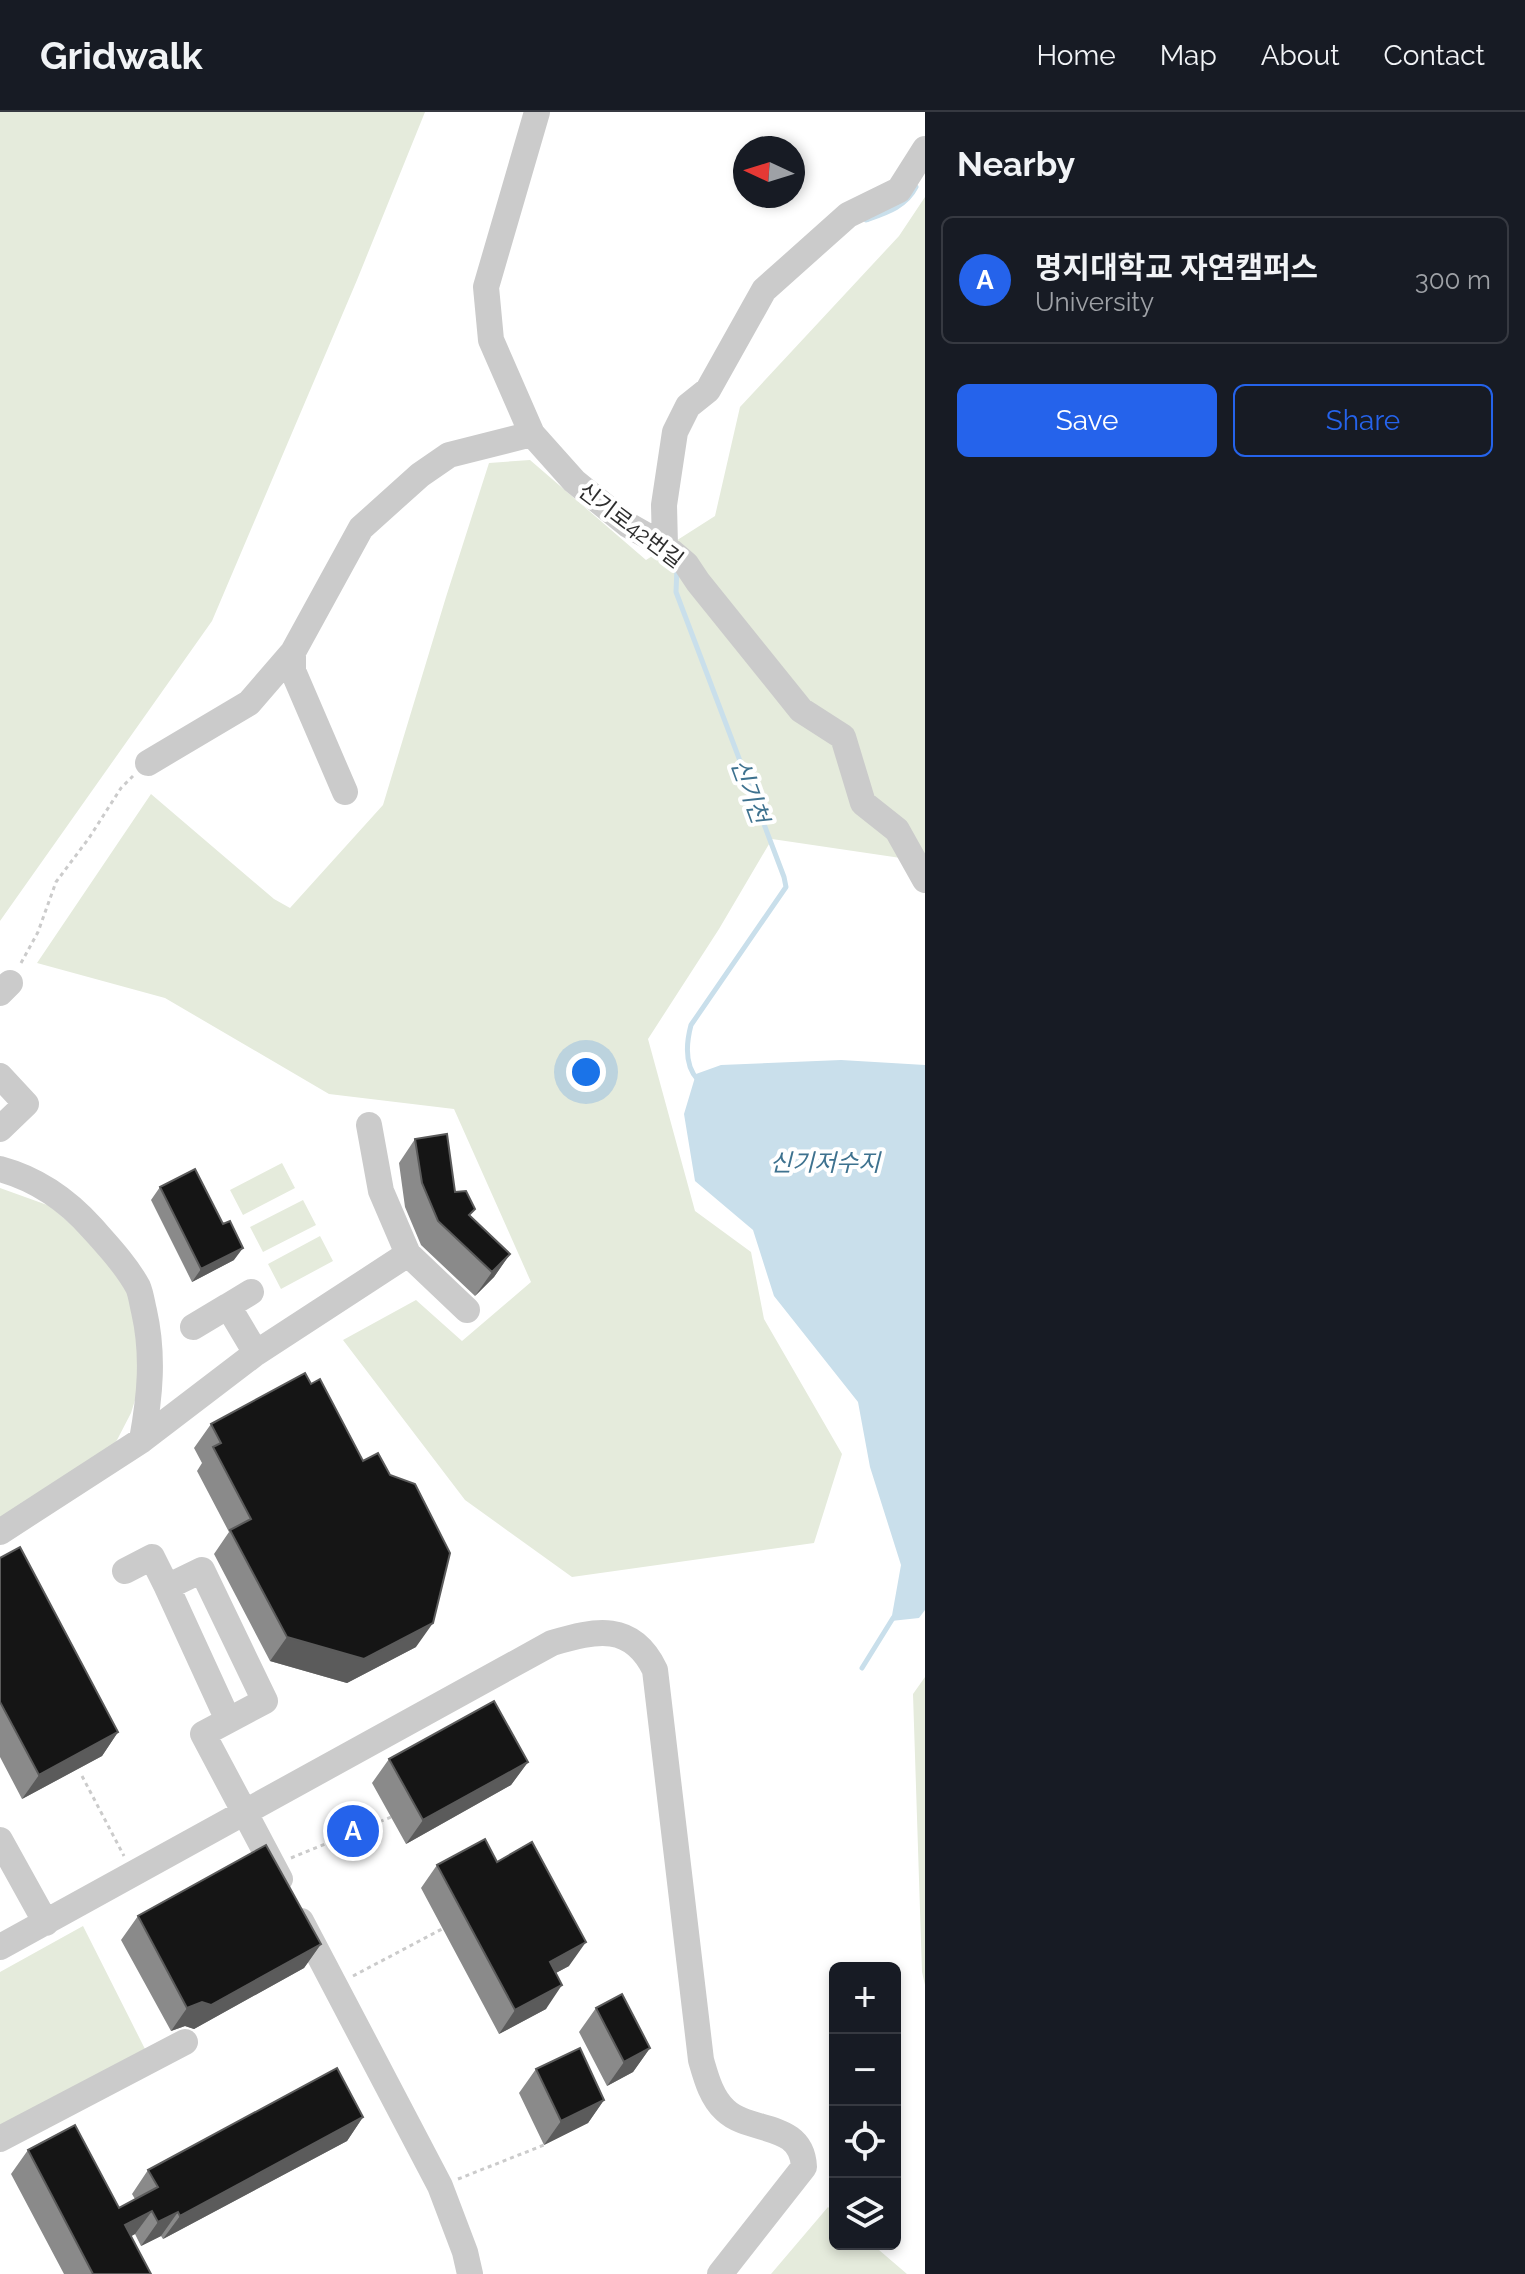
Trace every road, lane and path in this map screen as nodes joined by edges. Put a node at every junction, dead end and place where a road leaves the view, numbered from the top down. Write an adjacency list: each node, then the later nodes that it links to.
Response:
1 (537, 112): 3 (street, 신기로42번길)
2 (925, 149): 4 (street)
3 (532, 434): 4 (street, 신기로42번길); 5 (street)
4 (665, 546): 8 (street, 신기로42번길)
5 (293, 652): 6 (street); 7 (street)
6 (148, 763): 9 (path)
7 (345, 792)
8 (925, 880)
9 (5, 988)
10 (0, 1076): 12 (street)
11 (369, 1125): 14 (street)
12 (0, 1129)
13 (0, 1169): 20 (street)
14 (408, 1254): 17 (street); 19 (street)
15 (251, 1292): 16 (street)
16 (228, 1306): 18 (street); 19 (street)
17 (467, 1310)
18 (193, 1327)
19 (256, 1353): 20 (street)
20 (142, 1440): 21 (street)
21 (0, 1532)
22 (125, 1571): 23 (street)
23 (167, 1587): 24 (street); 24 (street)
24 (228, 1720): 26 (street)
25 (82, 1776): 30 (path)
26 (244, 1811): 29 (street); 30 (street); 40 (street)
27 (391, 1817): 29 (path)
28 (0, 1840): 31 (street)
29 (272, 1865): 34 (street)
30 (133, 1874): 31 (street)
31 (46, 1923): 33 (street)
32 (442, 1929): 34 (path)
33 (0, 1947)
34 (335, 1985): 38 (street)
35 (185, 2042): 36 (street)
36 (0, 2139)
37 (544, 2145): 38 (path)
38 (440, 2186): 39 (street)
39 (470, 2274)
40 (720, 2274)

